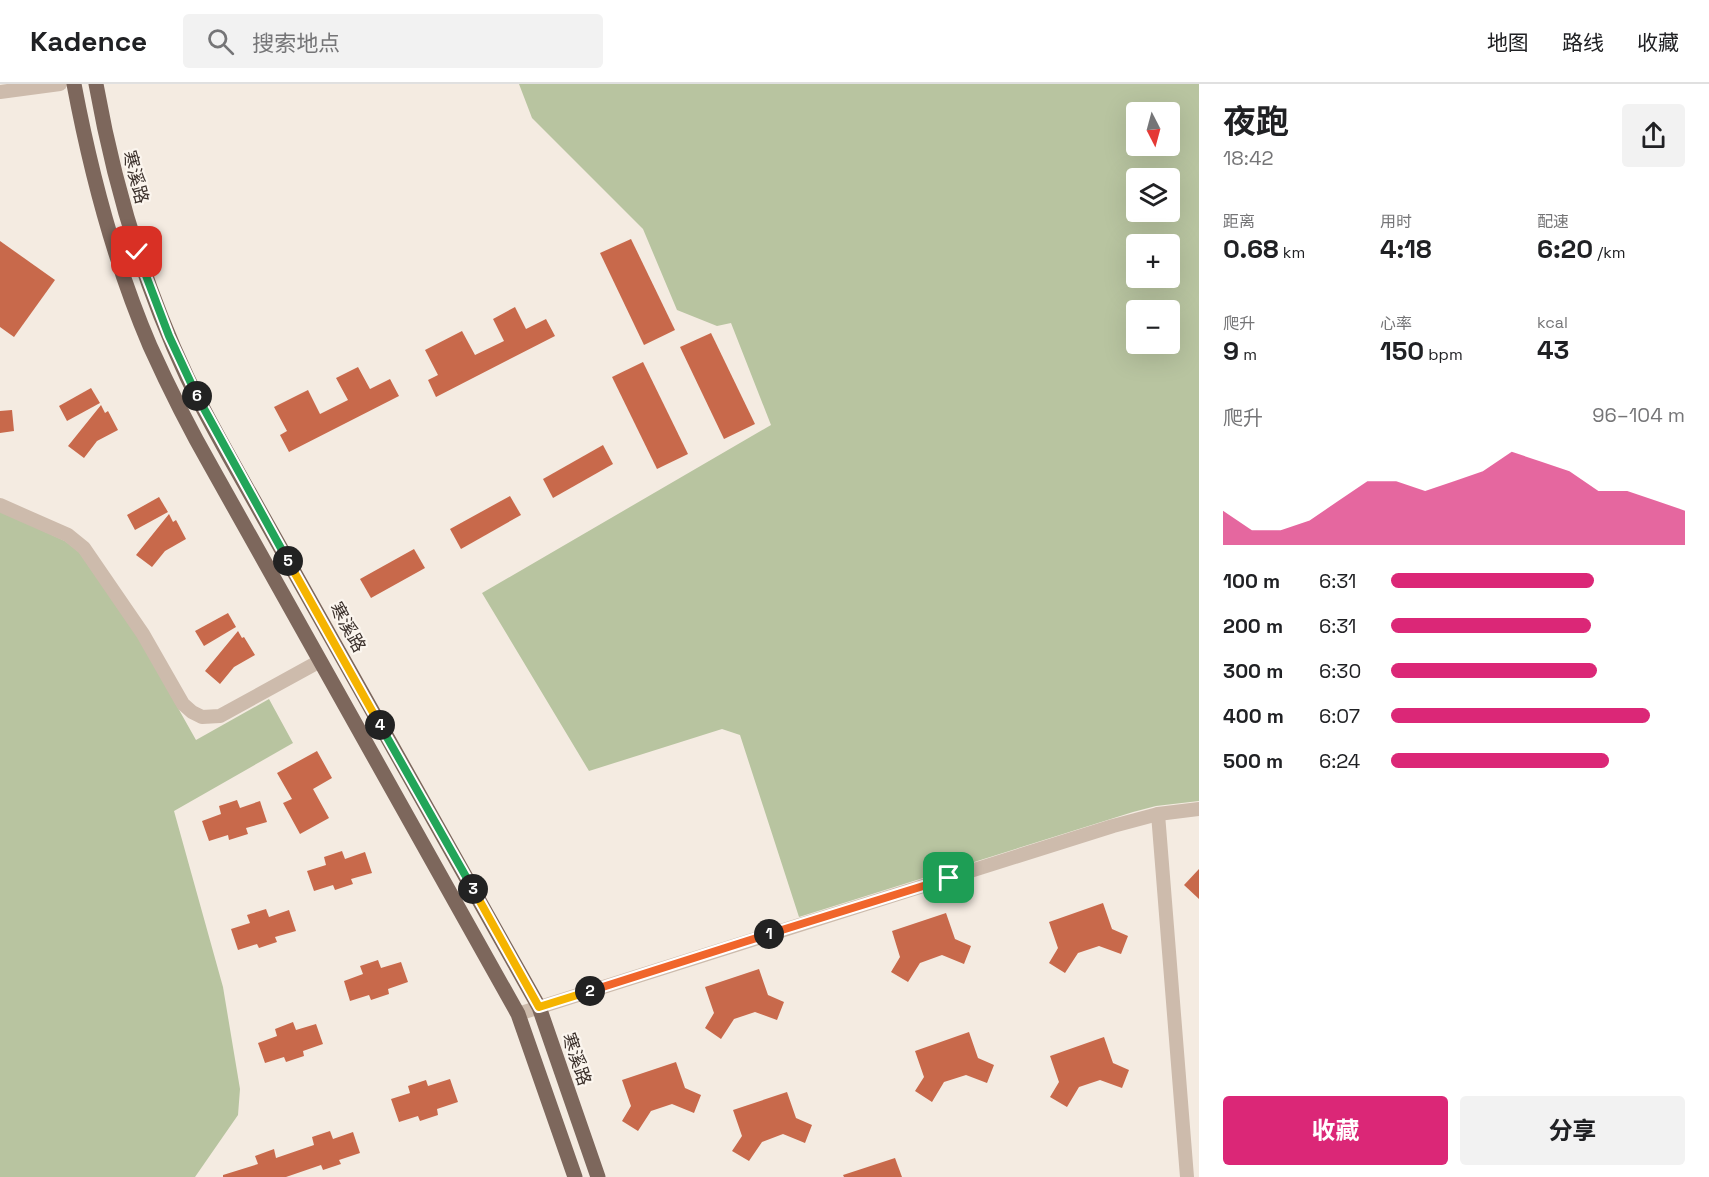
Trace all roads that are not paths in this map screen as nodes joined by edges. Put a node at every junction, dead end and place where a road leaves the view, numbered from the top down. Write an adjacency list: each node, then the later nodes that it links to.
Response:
1 (60, 84): 4 (street)
2 (74, 84): 6 (main road)
3 (96, 84): 9 (main road, 寒溪路)
4 (0, 92)
5 (0, 504): 6 (street)
6 (320, 661): 10 (main road)
7 (1199, 808): 8 (street)
8 (1158, 814): 9 (street); 13 (street)
9 (539, 1007): 10 (street); 12 (main road, 寒溪路)
10 (518, 1014): 11 (main road)
11 (575, 1177)
12 (598, 1177)
13 (1187, 1177)

